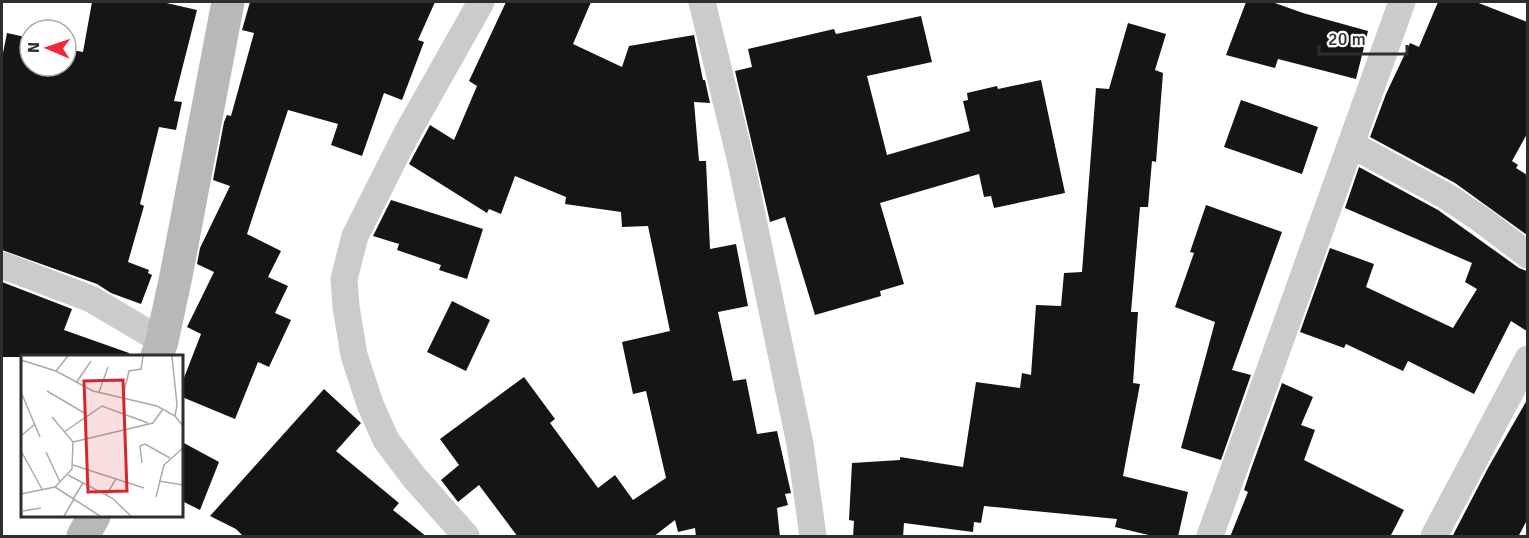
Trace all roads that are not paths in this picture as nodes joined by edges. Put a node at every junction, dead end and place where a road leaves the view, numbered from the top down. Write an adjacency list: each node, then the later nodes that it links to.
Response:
1 (228, 2): 8 (street)
2 (481, 2): 11 (street)
3 (702, 2): 13 (street)
4 (1402, 2): 5 (street)
5 (1352, 145): 6 (street); 14 (street)
6 (1527, 255)
7 (2, 266): 8 (street)
8 (159, 349)
9 (1527, 359): 15 (street)
10 (93, 517): 12 (street)
11 (460, 534)
12 (83, 537)
13 (813, 537)
14 (1210, 537)
15 (1434, 537)

